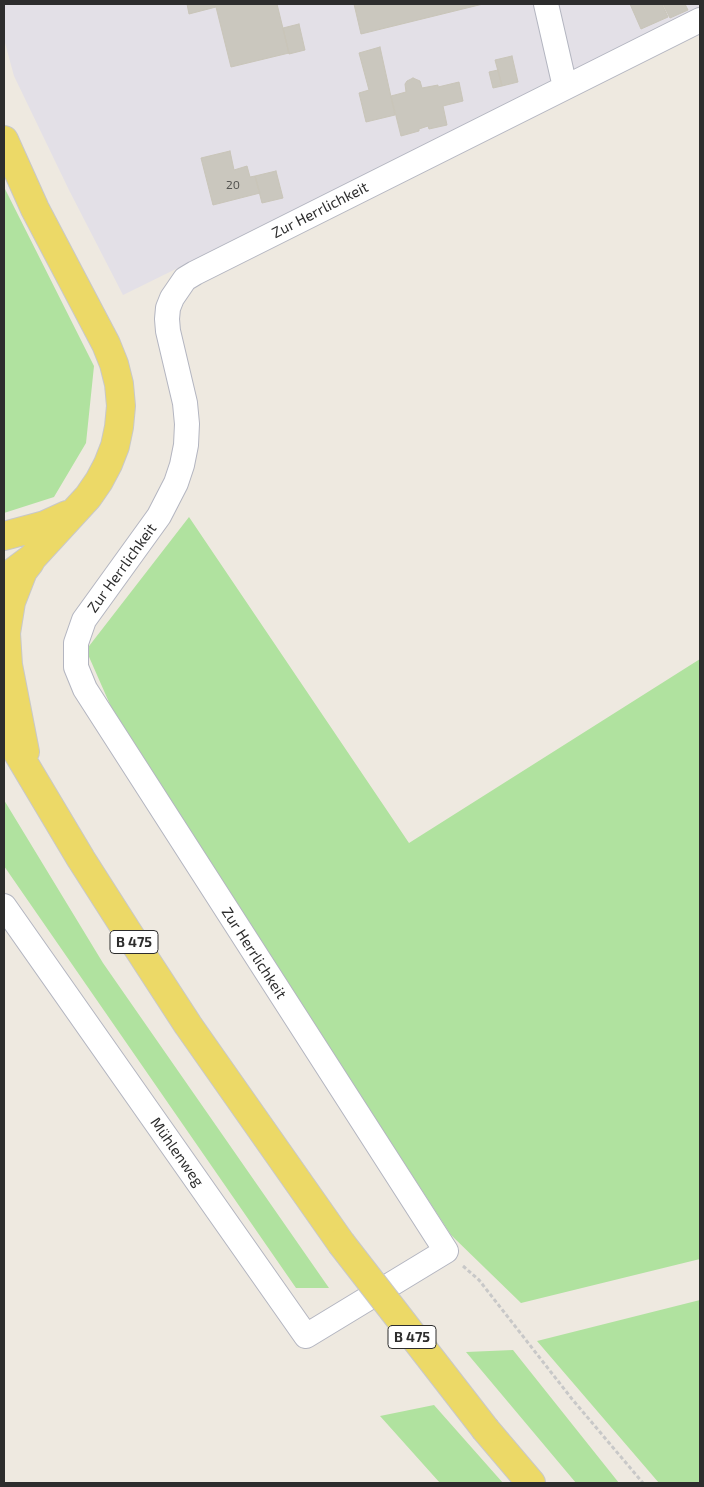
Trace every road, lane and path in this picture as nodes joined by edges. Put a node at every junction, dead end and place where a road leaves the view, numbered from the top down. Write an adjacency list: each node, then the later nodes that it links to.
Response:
1 (546, 4): 3 (street)
2 (700, 20): 3 (street, Zur Herrlichkeit)
3 (565, 87): 12 (street, Zur Herrlichkeit)
4 (4, 140): 5 (main road)
5 (75, 511): 6 (main road); 7 (main road)
6 (7, 534)
7 (32, 558): 8 (main road); 10 (main road)
8 (4, 579)
9 (4, 730): 10 (main road, B 475)
10 (29, 773): 13 (main road, B 475, bridge)
11 (4, 906): 12 (street, Mühlenweg)
12 (446, 1251): 14 (path)
13 (531, 1483)
14 (643, 1483)

